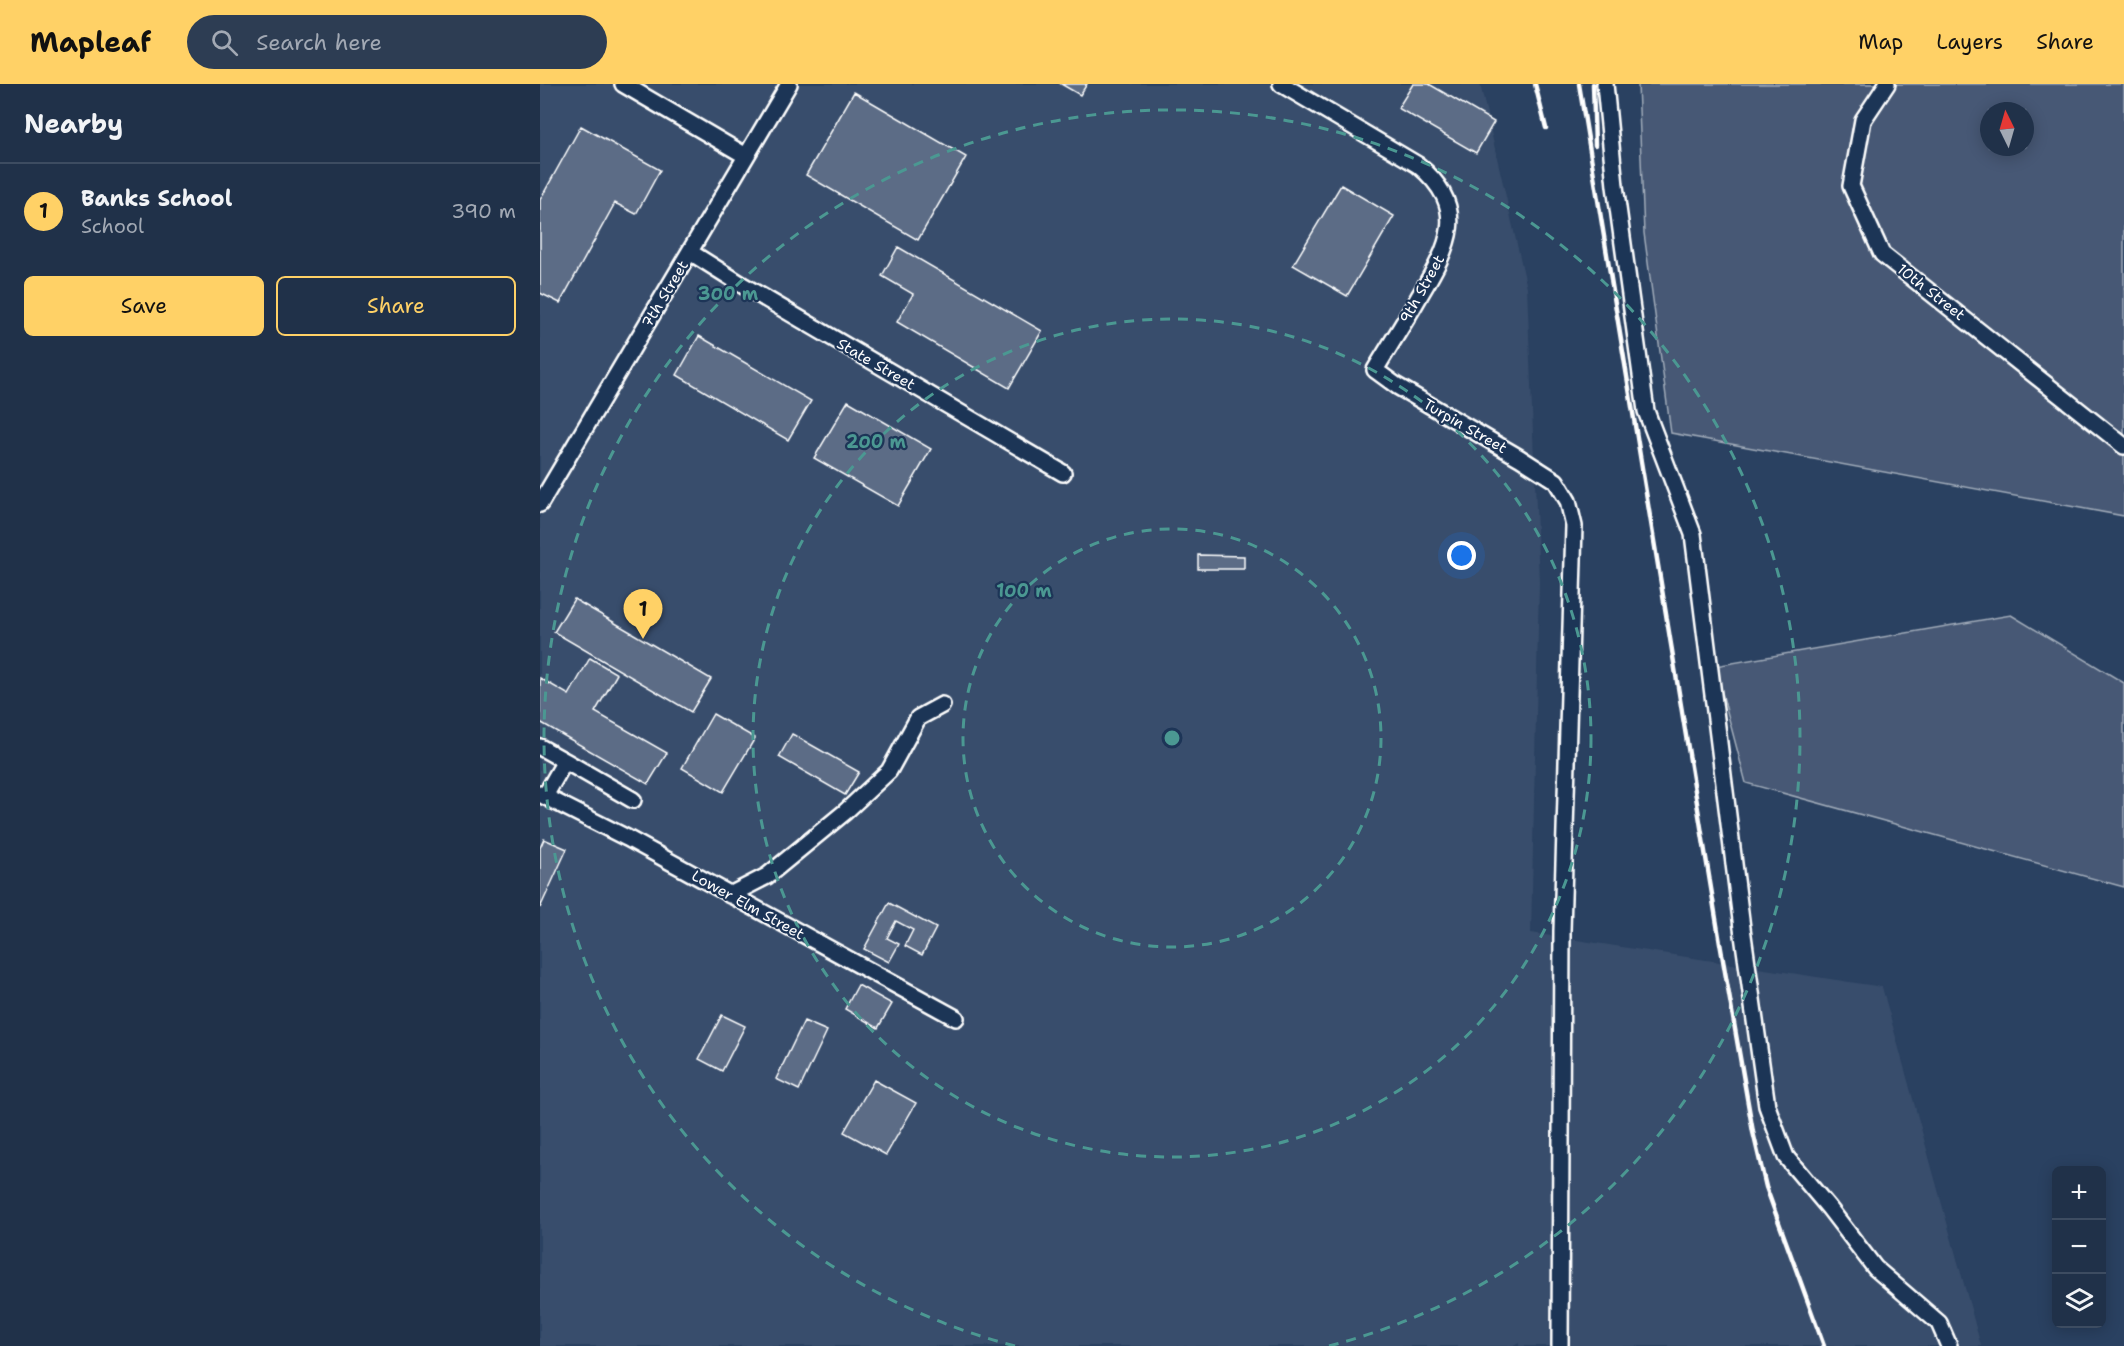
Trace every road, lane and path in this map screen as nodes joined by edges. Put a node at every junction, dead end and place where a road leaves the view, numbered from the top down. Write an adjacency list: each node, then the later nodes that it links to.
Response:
1 (623, 84): 6 (street)
2 (789, 84): 6 (street, 7th Street)
3 (1281, 84): 8 (street, 9th Street)
4 (1605, 84): 20 (street)
5 (1887, 84): 9 (street, 10th Street)
6 (746, 156): 7 (street, 7th Street)
7 (690, 252): 10 (street, State Street); 11 (street, 7th Street)
8 (1375, 370): 19 (street, Turpin Street)
9 (2124, 446)
10 (1063, 473)
11 (540, 504)
12 (942, 705): 17 (street)
13 (540, 747): 14 (street)
14 (565, 761): 15 (street); 16 (street)
15 (542, 795): 17 (street, Lower Elm Street)
16 (633, 800)
17 (730, 895): 18 (street, Lower Elm Street)
18 (956, 1018)
19 (1560, 1346)
20 (1949, 1346)

